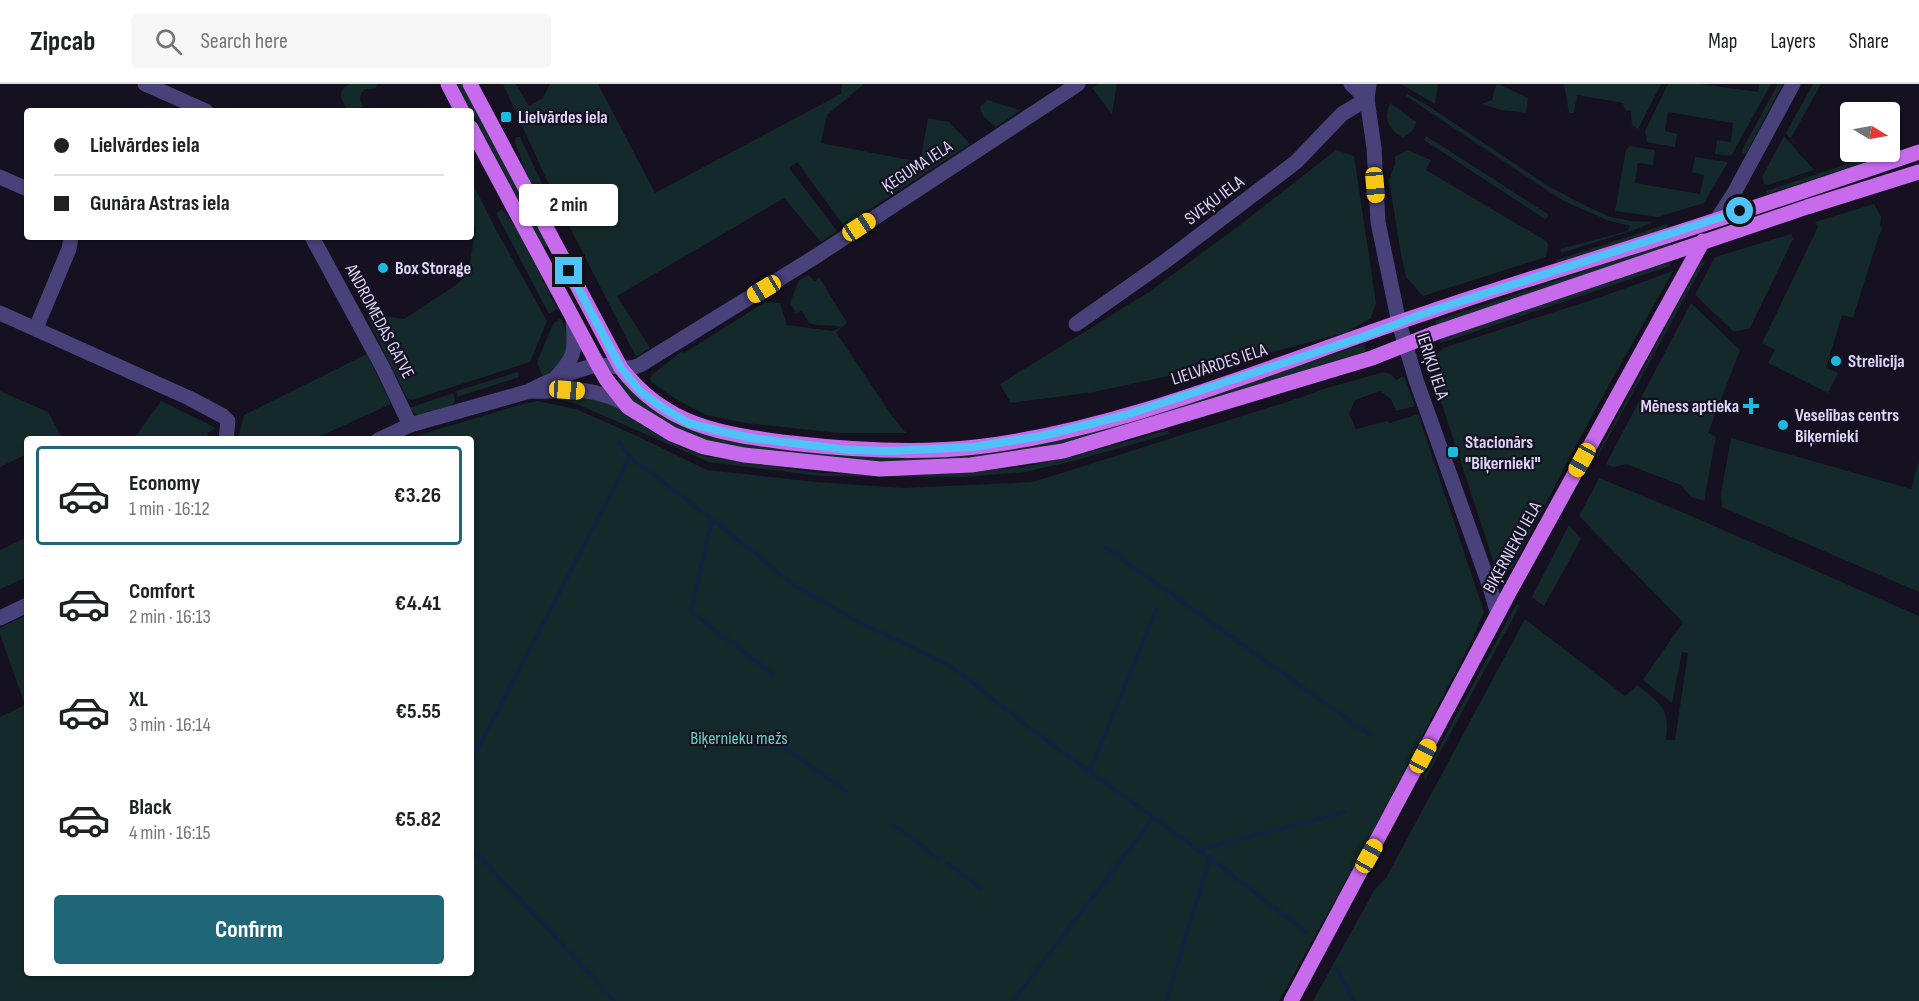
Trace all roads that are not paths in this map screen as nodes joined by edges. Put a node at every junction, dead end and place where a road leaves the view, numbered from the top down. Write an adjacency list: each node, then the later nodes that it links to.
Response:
1 (146, 84): 8 (street)
2 (448, 84): 9 (main road)
3 (470, 84): 21 (main road)
4 (1078, 84): 30 (street, ĶEGUMA IELA)
5 (1351, 84): 7 (street)
6 (1793, 84): 17 (street, BIĶERNIEKU IELA)
7 (1368, 91): 25 (street, IERIĶU IELA); 26 (street, SVEĶU IELA)
8 (199, 108)
9 (460, 108)
10 (474, 134): 22 (main road, LIELVĀRDES IELA)
11 (1919, 152): 12 (main road, LIELVĀRDES IELA)
12 (1884, 164): 15 (main road); 17 (main road, LIELVĀRDES IELA)
13 (1919, 172): 15 (main road, LIELVĀRDES IELA)
14 (0, 177): 16 (street)
15 (1889, 181): 20 (main road, LIELVĀRDES IELA)
16 (24, 188)
17 (1718, 218): 20 (main road, BIĶERNIEKU IELA); 25 (main road, LIELVĀRDES IELA)
18 (70, 240): 27 (street)
19 (314, 240): 36 (street, ANDROMEDAS GATVE)
20 (1701, 243): 28 (main road, LIELVĀRDES IELA); 40 (main road, BIĶERNIEKU IELA)
21 (559, 253): 22 (main road); 30 (main road)
22 (542, 262): 24 (main road, LIELVĀRDES IELA)
23 (0, 313): 27 (street)
24 (573, 321): 29 (main road, LIELVĀRDES IELA); 32 (street)
25 (1399, 323): 28 (street, IERIĶU IELA); 30 (main road, LIELVĀRDES IELA)
26 (1076, 324)
27 (36, 328): 37 (street)
28 (1405, 344): 35 (main road, LIELVĀRDES IELA); 40 (street, IERIĶU IELA)
29 (597, 365): 30 (street, LIELVĀRDES IELA); 31 (main road, LIELVĀRDES IELA); 32 (street, LIELVĀRDES IELA)
30 (621, 368): 31 (street)
31 (606, 379): 33 (street); 35 (main road, LIELVĀRDES IELA)
32 (554, 381): 34 (street, LIELVĀRDES IELA)
33 (567, 390): 34 (street, LIELVĀRDES IELA); 35 (street, LIELVĀRDES IELA)
34 (530, 391): 36 (street, LIELVĀRDES IELA)
35 (622, 402)
36 (410, 425): 38 (street, LIELVĀRDES IELA)
37 (226, 436)
38 (387, 436)
39 (24, 606): 41 (street)
40 (1498, 614): 42 (main road, BIĶERNIEKU IELA)
41 (0, 618)
42 (1290, 1001)

